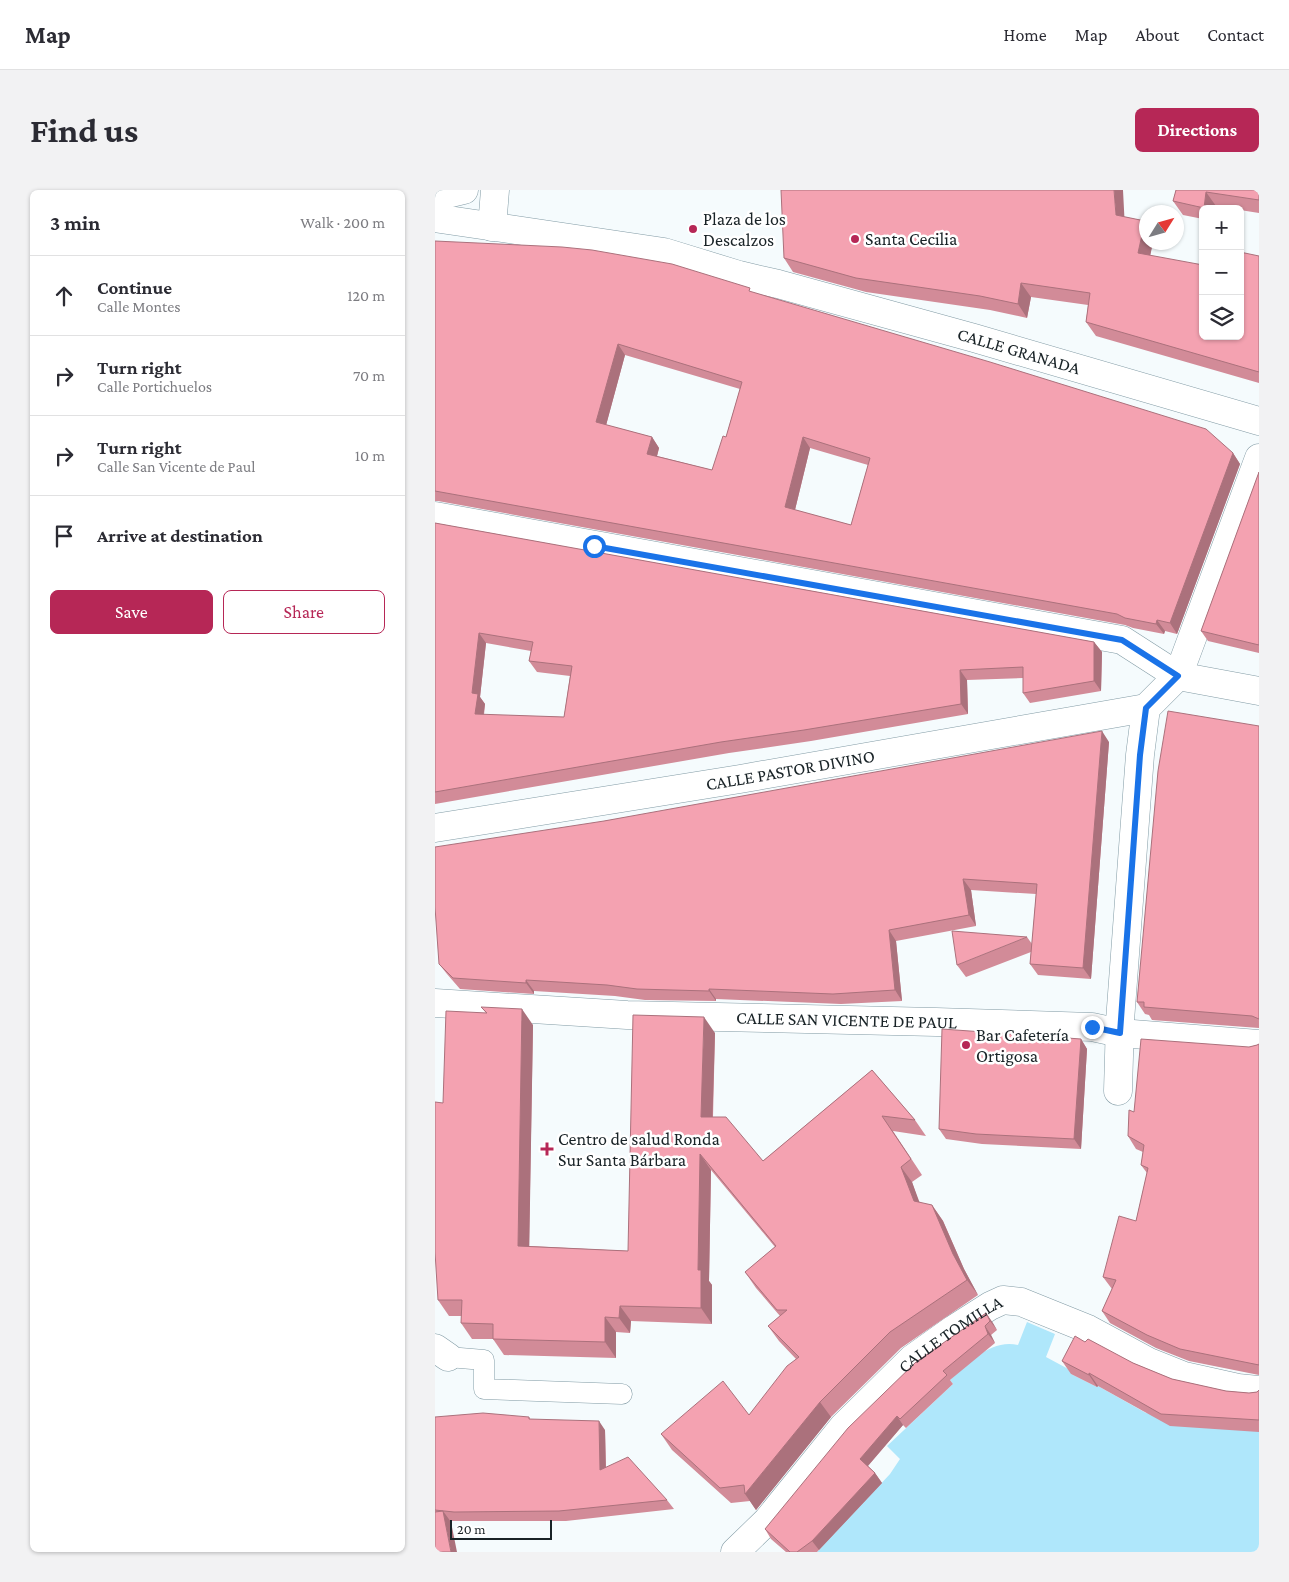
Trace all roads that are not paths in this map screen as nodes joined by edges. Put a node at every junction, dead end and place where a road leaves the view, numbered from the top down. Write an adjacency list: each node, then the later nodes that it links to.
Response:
1 (464, 190): 3 (street)
2 (495, 190): 5 (street)
3 (435, 197)
4 (435, 218): 5 (street)
5 (493, 227): 6 (street, CALLE GRANADA)
6 (1259, 422)
7 (1259, 458): 9 (street)
8 (435, 516): 9 (street)
9 (1178, 676): 10 (street); 11 (street)
10 (1259, 691)
11 (1146, 708): 12 (street, CALLE PASTOR DIVINO); 14 (street)
12 (435, 828)
13 (435, 1003): 14 (street, CALLE SAN VICENTE DE PAUL)
14 (1120, 1033): 15 (street, CALLE SAN VICENTE DE PAUL); 16 (street)
15 (1259, 1044)
16 (1118, 1091)
17 (441, 1353): 19 (lane)
18 (1259, 1390): 20 (street, CALLE TOMILLA)
19 (622, 1394)
20 (735, 1552)

